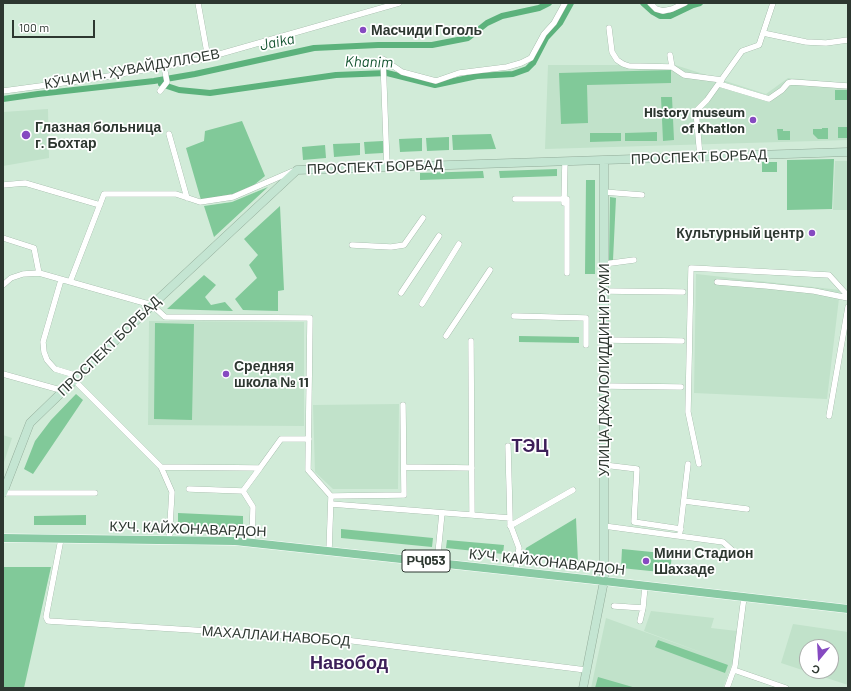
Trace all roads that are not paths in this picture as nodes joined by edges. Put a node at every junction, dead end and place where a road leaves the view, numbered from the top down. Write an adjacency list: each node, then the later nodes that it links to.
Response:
1 (198, 3): 11 (street)
2 (399, 3): 11 (street, КӮЧАИ Н. ҲУВАЙДУЛЛОЕВ)
3 (565, 3): 23 (street)
4 (650, 3): 5 (street)
5 (685, 3)
6 (773, 3): 8 (street)
7 (609, 28): 13 (street)
8 (763, 33): 9 (street); 14 (street)
9 (848, 40)
10 (670, 55): 13 (street)
11 (208, 58): 12 (street, КӮЧАИ Н. ҲУВАЙДУЛЛОЕВ)
12 (164, 66): 16 (street, КӮЧАИ Н. ҲУВАЙДУЛЛОЕВ); 17 (street)
13 (672, 67): 14 (street)
14 (720, 82): 15 (street); 20 (street)
15 (848, 86)
16 (3, 91)
17 (160, 91)
18 (169, 134): 28 (street)
19 (848, 152): 20 (street, ПРОСПЕКТ БОРБАД)
20 (700, 156): 21 (street, ПРОСПЕКТ БОРБАД)
21 (604, 160): 22 (street, ПРОСПЕКТ БОРБАД); 26 (street, УЛИЦА ДЖАЛОЛИДДИНИ РУМИ)
22 (565, 161): 23 (street, ПРОСПЕКТ БОРБАД); 30 (street)
23 (387, 166): 24 (street, ПРОСПЕКТ БОРБАД)
24 (297, 170): 28 (street); 52 (street, ПРОСПЕКТ БОРБАД)
25 (3, 185): 31 (street)
26 (604, 192): 27 (street); 39 (street, УЛИЦА ДЖАЛОЛИДДИНИ РУМИ)
27 (642, 195)
28 (187, 198): 31 (street)
29 (515, 199): 30 (street)
30 (564, 199): 41 (street)
31 (100, 205): 44 (street)
32 (423, 218): 37 (street)
33 (438, 236): 49 (street)
34 (6, 239): 35 (street); 42 (street)
35 (3, 244)
36 (459, 244): 51 (street)
37 (352, 245)
38 (634, 260): 39 (street)
39 (604, 264): 47 (street, УЛИЦА ДЖАЛОЛИДДИНИ РУМИ)
40 (490, 270): 55 (street)
41 (565, 272)
42 (40, 273): 43 (street); 46 (street)
43 (61, 280): 44 (street); 61 (street)
44 (70, 282): 52 (street)
45 (717, 282): 50 (street)
46 (3, 285)
47 (604, 291): 48 (street); 56 (street, УЛИЦА ДЖАЛОЛИДДИНИ РУМИ)
48 (683, 292)
49 (402, 293)
50 (848, 297): 70 (street)
51 (422, 304)
52 (152, 305): 61 (street, ПРОСПЕКТ БОРБАД); 67 (street)
53 (848, 307): 66 (street)
54 (514, 316): 59 (street)
55 (446, 336)
56 (604, 340): 58 (street); 62 (street, УЛИЦА ДЖАЛОЛИДДИНИ РУМИ)
57 (471, 341): 75 (street)
58 (682, 341)
59 (586, 345)
60 (3, 374): 64 (street)
61 (76, 378): 64 (street, ПРОСПЕКТ БОРБАД); 72 (street)
62 (604, 386): 63 (street); 71 (street, УЛИЦА ДЖАЛОЛИДДИНИ РУМИ)
63 (681, 387)
64 (64, 391): 79 (street, ПРОСПЕКТ БОРБАД)
65 (403, 406): 73 (street)
66 (829, 416)
67 (309, 439): 74 (street); 81 (street)
68 (508, 446): 87 (street)
69 (688, 464): 82 (street)
70 (699, 464)
71 (604, 465): 89 (street, УЛИЦА ДЖАЛОЛИДДИНИ РУМИ); 90 (street)
72 (161, 467): 74 (street); 94 (street)
73 (404, 467): 75 (street); 81 (street)
74 (260, 468): 78 (street)
75 (472, 468): 86 (street)
76 (189, 489): 78 (street)
77 (573, 490): 88 (street)
78 (243, 492): 95 (street)
79 (3, 493): 80 (street)
80 (95, 493)
81 (331, 496): 83 (street)
82 (684, 501): 84 (street); 90 (street)
83 (331, 504): 85 (street); 96 (street)
84 (747, 509)
85 (442, 512): 86 (street); 98 (street)
86 (472, 515): 87 (street)
87 (510, 518): 88 (street)
88 (510, 526): 99 (street)
89 (604, 526): 91 (street); 100 (street, УЛИЦА ДЖАЛОЛИДДИНИ РУМИ)
90 (680, 529): 91 (street)
91 (680, 536): 97 (street)
92 (3, 538): 93 (main road, КУЧ. КАЙХОНАВАРДОН / РҶ053)
93 (61, 539): 94 (main road, КУЧ. КАЙХОНАВАРДОН / РҶ053); 107 (street, МАХАЛЛАИ НАВОБОД)
94 (169, 540): 95 (main road, КУЧ. КАЙХОНАВАРДОН / РҶ053)
95 (252, 543): 96 (main road, КУЧ. КАЙХОНАВАРДОН / РҶ053)
96 (329, 551): 98 (main road, КУЧ. КАЙХОНАВАРДОН / РҶ053)
97 (733, 551)
98 (437, 563): 99 (main road, КУЧ. КАЙХОНАВАРДОН / РҶ053)
99 (516, 571): 100 (main road, КУЧ. КАЙХОНАВАРДОН / РҶ053)
100 (604, 581): 101 (main road, КУЧ. КАЙХОНАВАРДОН / РҶ053); 107 (street, УЛИЦА ДЖАЛОЛИДДИНИ РУМИ)
101 (645, 586): 102 (main road, КУЧ. КАЙХОНАВАРДОН / РҶ053); 104 (street)
102 (744, 597): 105 (main road, КУЧ. КАЙХОНАВАРДОН / РҶ053); 108 (street)
103 (614, 606): 104 (street)
104 (643, 608): 106 (street)
105 (848, 609)
106 (640, 621)
107 (586, 670): 109 (street, УЛИЦА ДЖАЛОЛИДДИНИ РУМИ)
108 (734, 670): 110 (street); 111 (street)
109 (583, 688)
110 (727, 688)
111 (786, 688)

